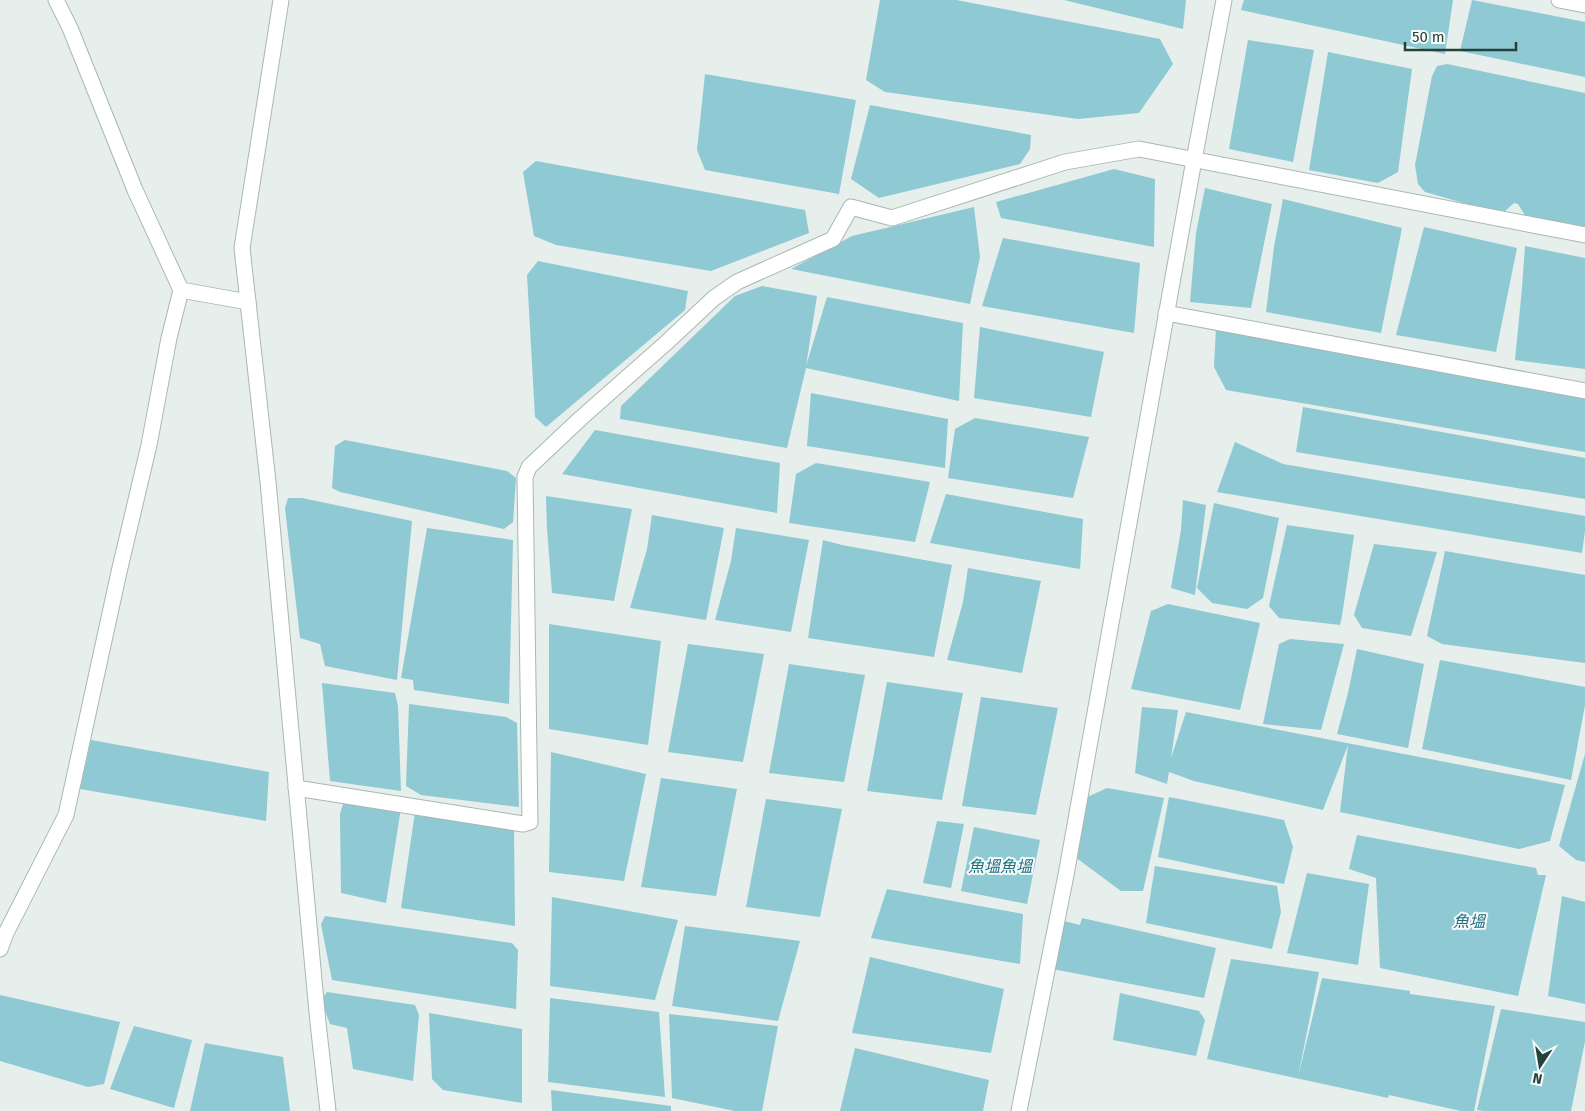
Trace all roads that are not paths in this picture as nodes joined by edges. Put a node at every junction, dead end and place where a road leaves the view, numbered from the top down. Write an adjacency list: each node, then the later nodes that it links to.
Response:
1 (56, 0): 8 (street)
2 (281, 0): 9 (street)
3 (1224, 0): 6 (street)
4 (1559, 0): 5 (street)
5 (1585, 5)
6 (1194, 160): 7 (street); 10 (street); 12 (street)
7 (1585, 235)
8 (181, 290): 9 (street); 13 (street)
9 (248, 302): 12 (street)
10 (1166, 313): 11 (street); 15 (street)
11 (1585, 391)
12 (296, 788): 14 (street)
13 (0, 949)
14 (328, 1111)
15 (1019, 1111)

